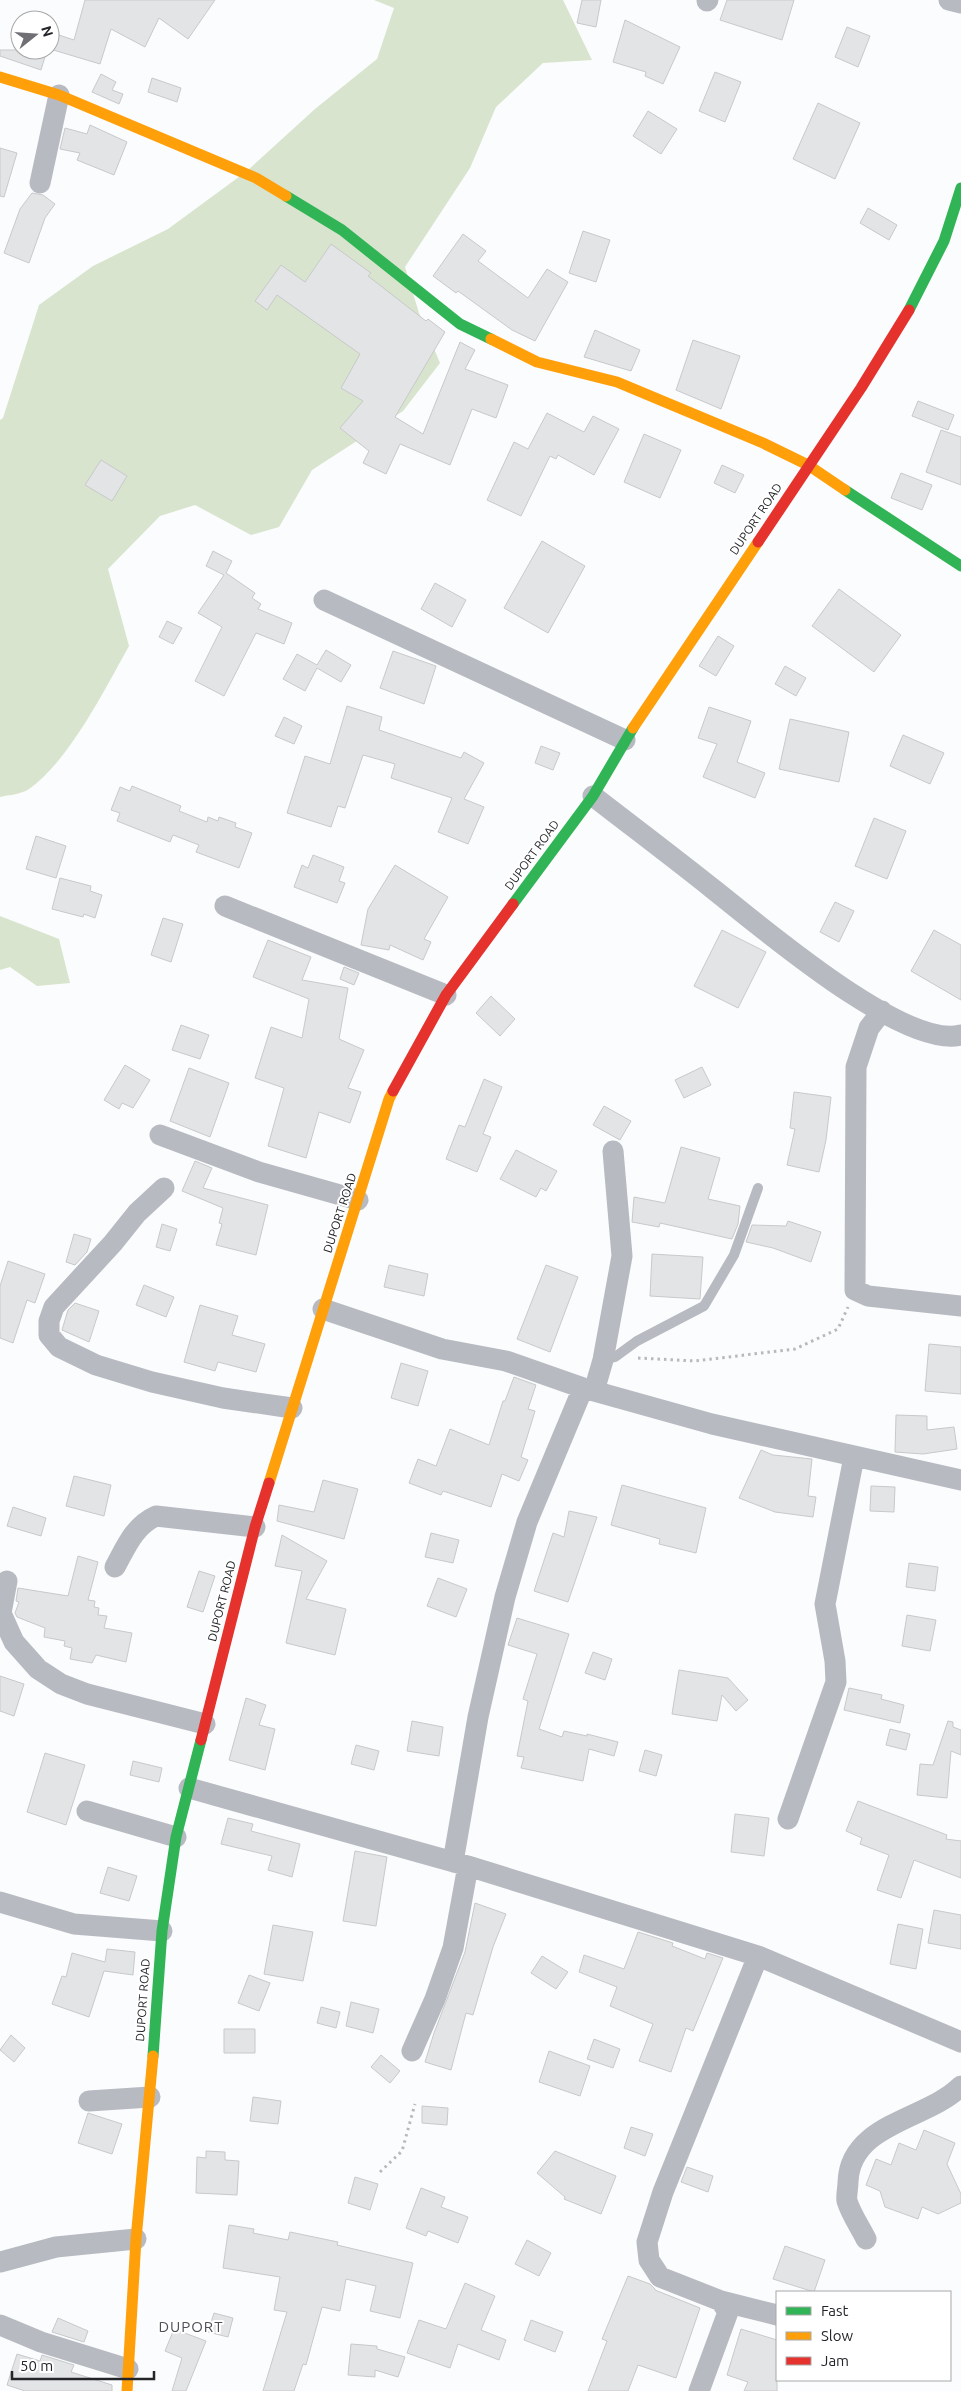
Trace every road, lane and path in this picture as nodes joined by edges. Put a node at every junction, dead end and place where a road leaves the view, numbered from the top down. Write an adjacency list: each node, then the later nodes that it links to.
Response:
1 (949, 0): 2 (street)
2 (961, 3)
3 (0, 77): 4 (street)
4 (59, 95): 5 (street); 7 (street)
5 (40, 183)
6 (961, 188): 7 (street, DUPORT ROAD)
7 (808, 465): 8 (street); 10 (street, DUPORT ROAD)
8 (961, 566)
9 (324, 600): 10 (street)
10 (625, 740): 11 (street, DUPORT ROAD)
11 (593, 796): 13 (street, DUPORT ROAD); 14 (street)
12 (225, 906): 13 (street)
13 (446, 995): 20 (street, DUPORT ROAD)
14 (882, 1011): 15 (street); 21 (street)
15 (961, 1035)
16 (160, 1135): 20 (street)
17 (613, 1151): 24 (street)
18 (164, 1188): 26 (street)
19 (758, 1188): 24 (lane)
20 (358, 1200): 23 (street, DUPORT ROAD)
21 (855, 1290): 22 (street); 24 (path)
22 (961, 1306)
23 (323, 1309): 25 (street); 26 (street, DUPORT ROAD)
24 (609, 1358): 25 (street)
25 (589, 1390): 27 (street); 37 (street)
26 (292, 1408): 29 (street, DUPORT ROAD)
27 (854, 1457): 28 (street); 35 (street)
28 (961, 1480)
29 (255, 1527): 30 (street); 32 (street, DUPORT ROAD)
30 (115, 1567)
31 (7, 1581): 32 (street)
32 (205, 1724): 33 (street, DUPORT ROAD)
33 (189, 1788): 36 (street, DUPORT ROAD); 37 (street)
34 (87, 1811): 36 (street)
35 (788, 1820)
36 (176, 1838): 39 (street, DUPORT ROAD)
37 (460, 1864): 40 (street); 42 (street)
38 (1, 1903): 39 (street)
39 (162, 1932): 44 (street, DUPORT ROAD)
40 (758, 1956): 41 (street); 51 (street)
41 (961, 2042)
42 (412, 2051)
43 (961, 2086): 49 (street)
44 (150, 2097): 45 (street); 48 (street, DUPORT ROAD)
45 (89, 2101)
46 (414, 2104): 47 (path)
47 (380, 2172)
48 (136, 2239): 50 (street); 54 (street, DUPORT ROAD)
49 (866, 2239)
50 (0, 2262)
51 (721, 2301): 52 (street); 56 (street)
52 (776, 2315)
53 (0, 2325): 54 (street)
54 (128, 2369): 55 (street, DUPORT ROAD)
55 (127, 2391)
56 (699, 2391)

